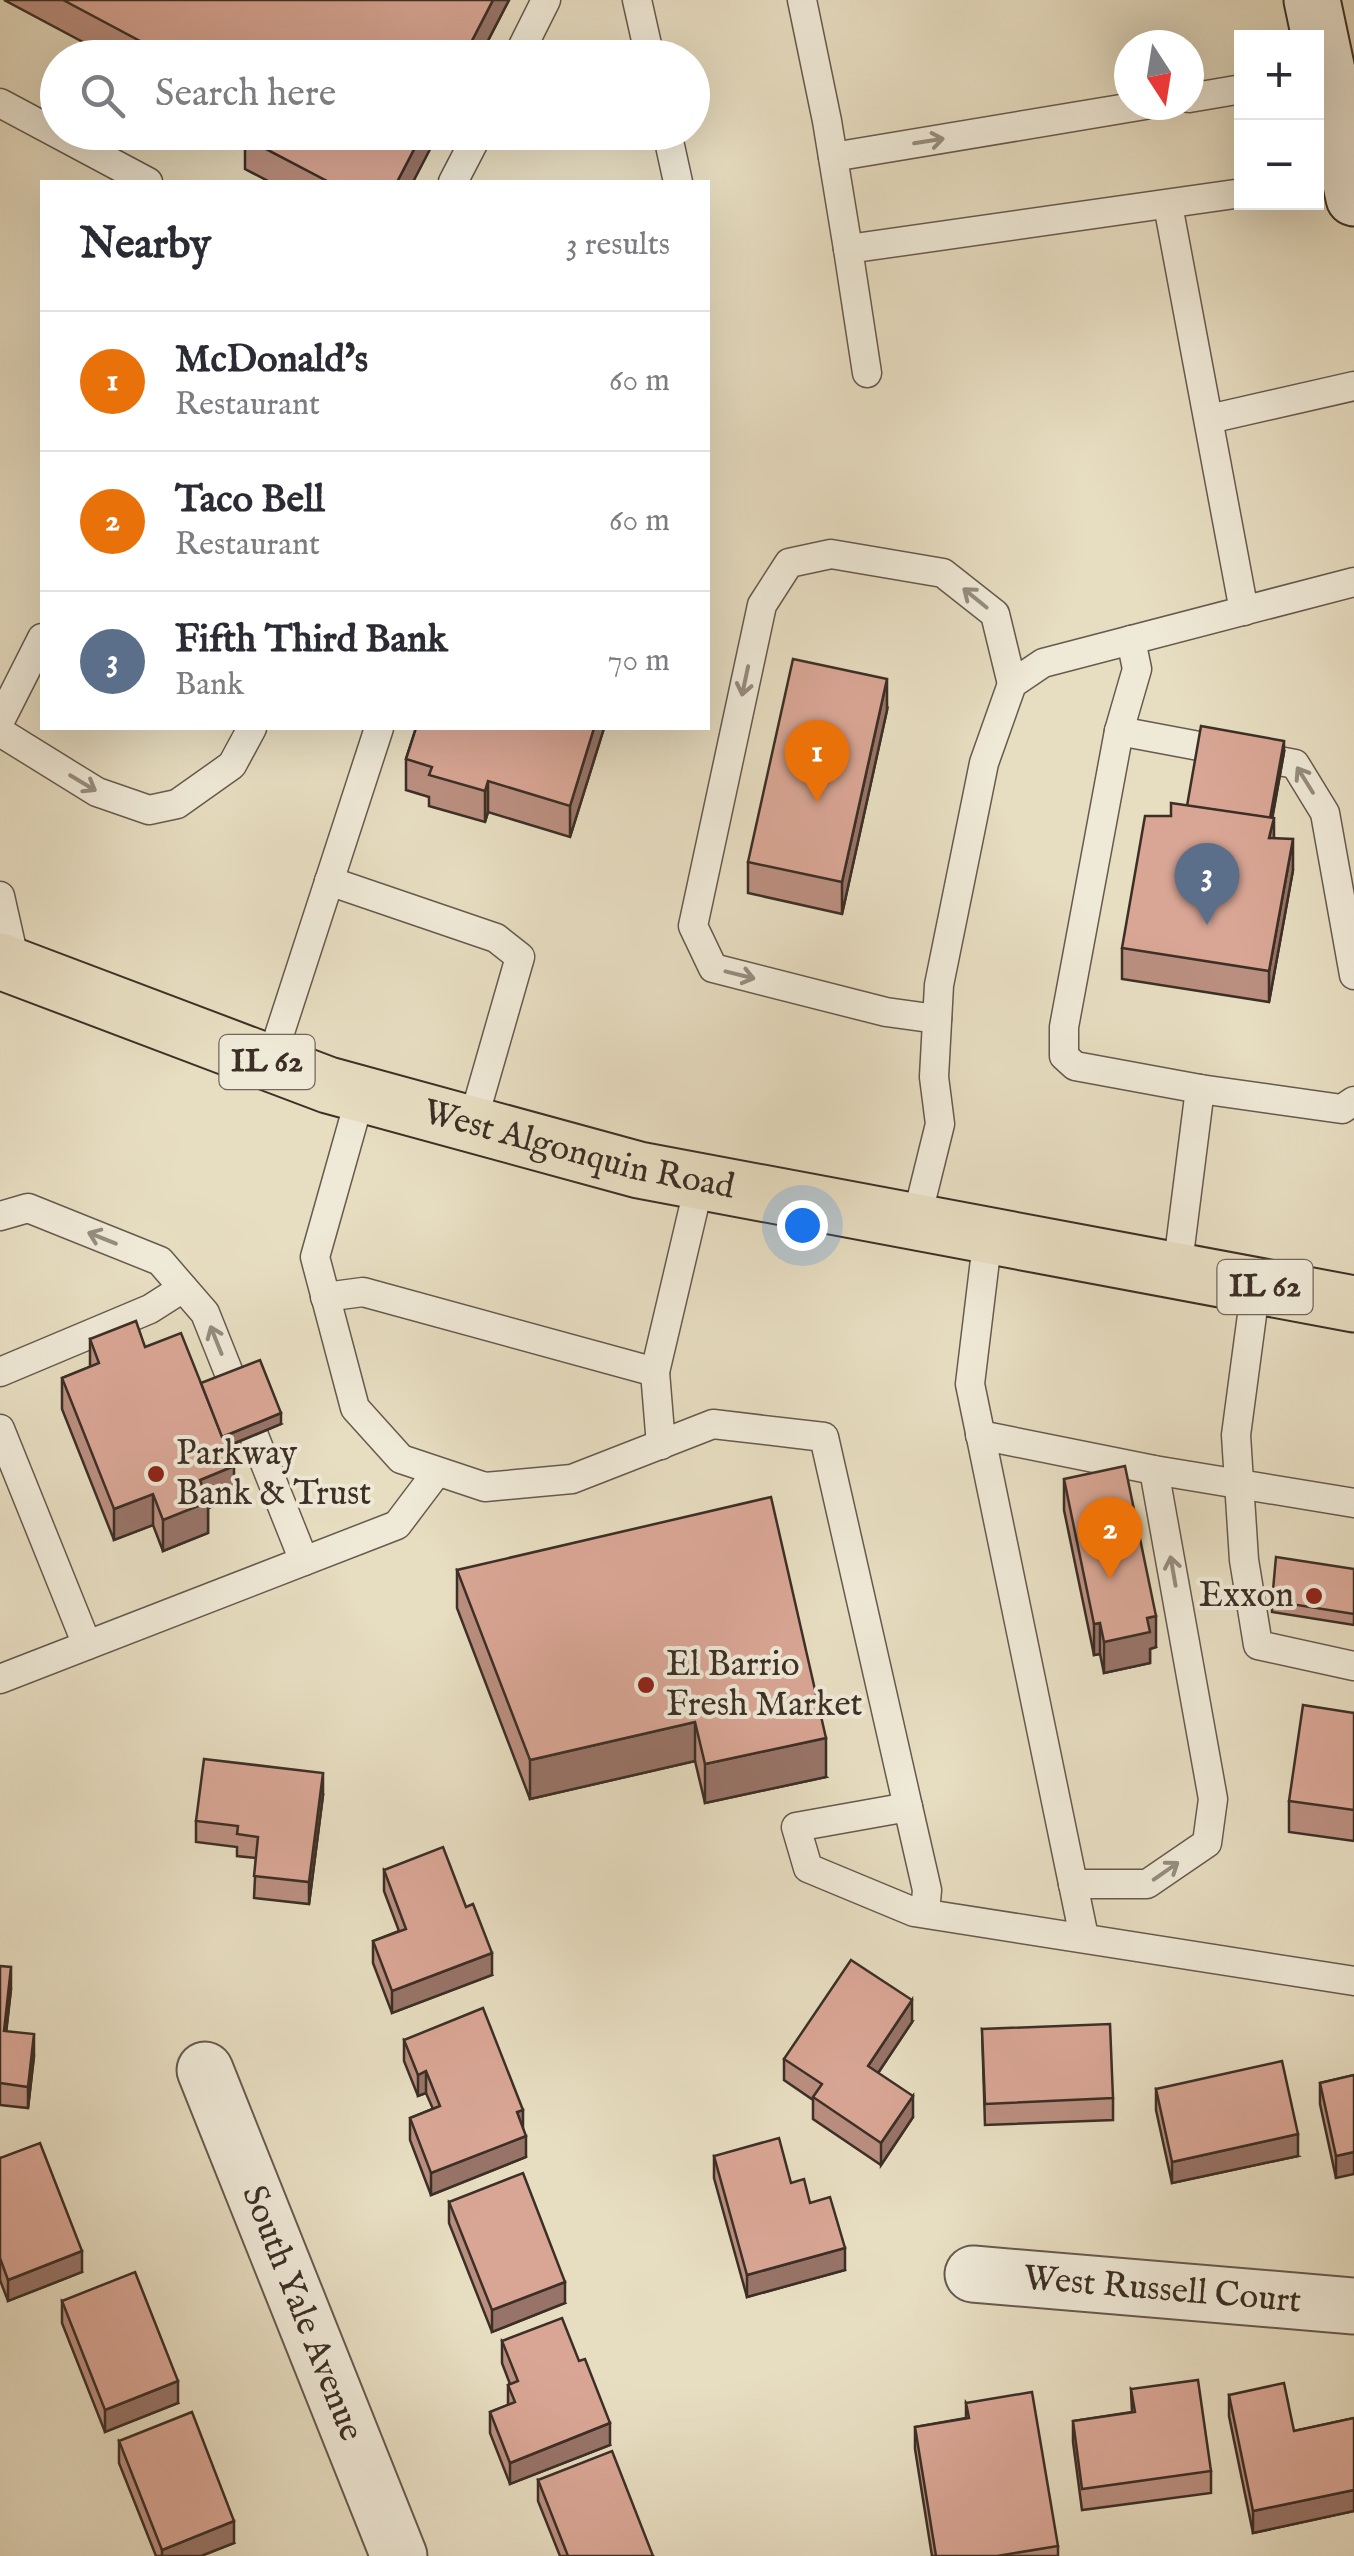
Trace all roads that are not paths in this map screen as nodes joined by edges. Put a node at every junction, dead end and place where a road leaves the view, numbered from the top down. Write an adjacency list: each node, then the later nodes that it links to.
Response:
1 (546, 0): 6 (lane)
2 (638, 0): 7 (lane)
3 (802, 0): 17 (lane)
4 (1312, 0): 5 (street)
5 (1316, 30)
6 (526, 40)
7 (646, 40)
8 (1324, 88): 21 (street)
9 (1234, 90): 10 (lane)
10 (1204, 95)
11 (0, 104): 13 (lane)
12 (1114, 110): 17 (lane, one-way to 12)
13 (40, 125)
14 (87, 150): 18 (lane)
15 (470, 150): 19 (lane)
16 (671, 150): 20 (lane)
17 (833, 157): 24 (lane)
18 (144, 180)
19 (454, 180)
20 (678, 180)
21 (1340, 184)
22 (1234, 194): 23 (lane)
23 (1168, 206): 24 (lane); 27 (lane)
24 (848, 249): 25 (lane)
25 (867, 373)
26 (1354, 386): 27 (lane)
27 (1208, 419): 29 (lane)
28 (1354, 582): 29 (lane)
29 (1244, 611): 30 (lane)
30 (1131, 640): 32 (lane); 36 (lane)
31 (40, 642): 33 (lane)
32 (1012, 684): 42 (lane); 42 (lane, one-way to 42)
33 (0, 720)
34 (251, 730): 37 (lane, one-way to 34)
35 (379, 730): 38 (lane)
36 (1119, 731): 41 (lane, one-way to 36); 44 (lane)
37 (0, 732)
38 (330, 880): 43 (lane); 47 (lane)
39 (0, 896): 40 (lane)
40 (8, 964): 43 (main road, West Algonquin Road / IL 62)
41 (1354, 974)
42 (937, 1019): 50 (lane)
43 (270, 1063): 45 (main road, West Algonquin Road / IL 62)
44 (1200, 1089): 46 (lane); 52 (lane)
45 (361, 1094): 47 (main road, West Algonquin Road / IL 62); 55 (lane)
46 (1354, 1101)
47 (472, 1124): 48 (main road, West Algonquin Road / IL 62)
48 (700, 1181): 50 (main road, West Algonquin Road / IL 62); 58 (lane)
49 (0, 1216): 54 (lane, one-way to 49)
50 (916, 1221): 51 (main road, West Algonquin Road / IL 62)
51 (988, 1235): 52 (main road, West Algonquin Road / IL 62); 59 (lane)
52 (1177, 1271): 53 (main road, West Algonquin Road / IL 62)
53 (1256, 1285): 56 (main road, West Algonquin Road / IL 62); 64 (lane)
54 (183, 1288): 57 (lane); 66 (lane, one-way to 54)
55 (325, 1297): 58 (lane); 63 (lane)
56 (1354, 1304)
57 (0, 1372)
58 (656, 1372): 61 (lane)
59 (980, 1436): 62 (lane); 71 (lane)
60 (2, 1439): 67 (lane)
61 (661, 1445): 63 (lane); 70 (lane)
62 (1154, 1470): 64 (lane); 71 (lane, one-way to 62)
63 (437, 1472): 66 (lane)
64 (1240, 1484): 65 (lane); 68 (lane)
65 (1354, 1503)
66 (304, 1561): 67 (lane)
67 (87, 1645): 69 (lane)
68 (1354, 1666)
69 (0, 1679)
70 (908, 1807): 72 (lane); 72 (lane)
71 (1073, 1884): 73 (lane)
72 (925, 1913): 73 (lane)
73 (1084, 1938): 74 (lane)
74 (1354, 1981)
75 (206, 2070): 78 (street, South Yale Avenue)
76 (973, 2274): 77 (street, West Russell Court)
77 (1354, 2306)
78 (399, 2556)

